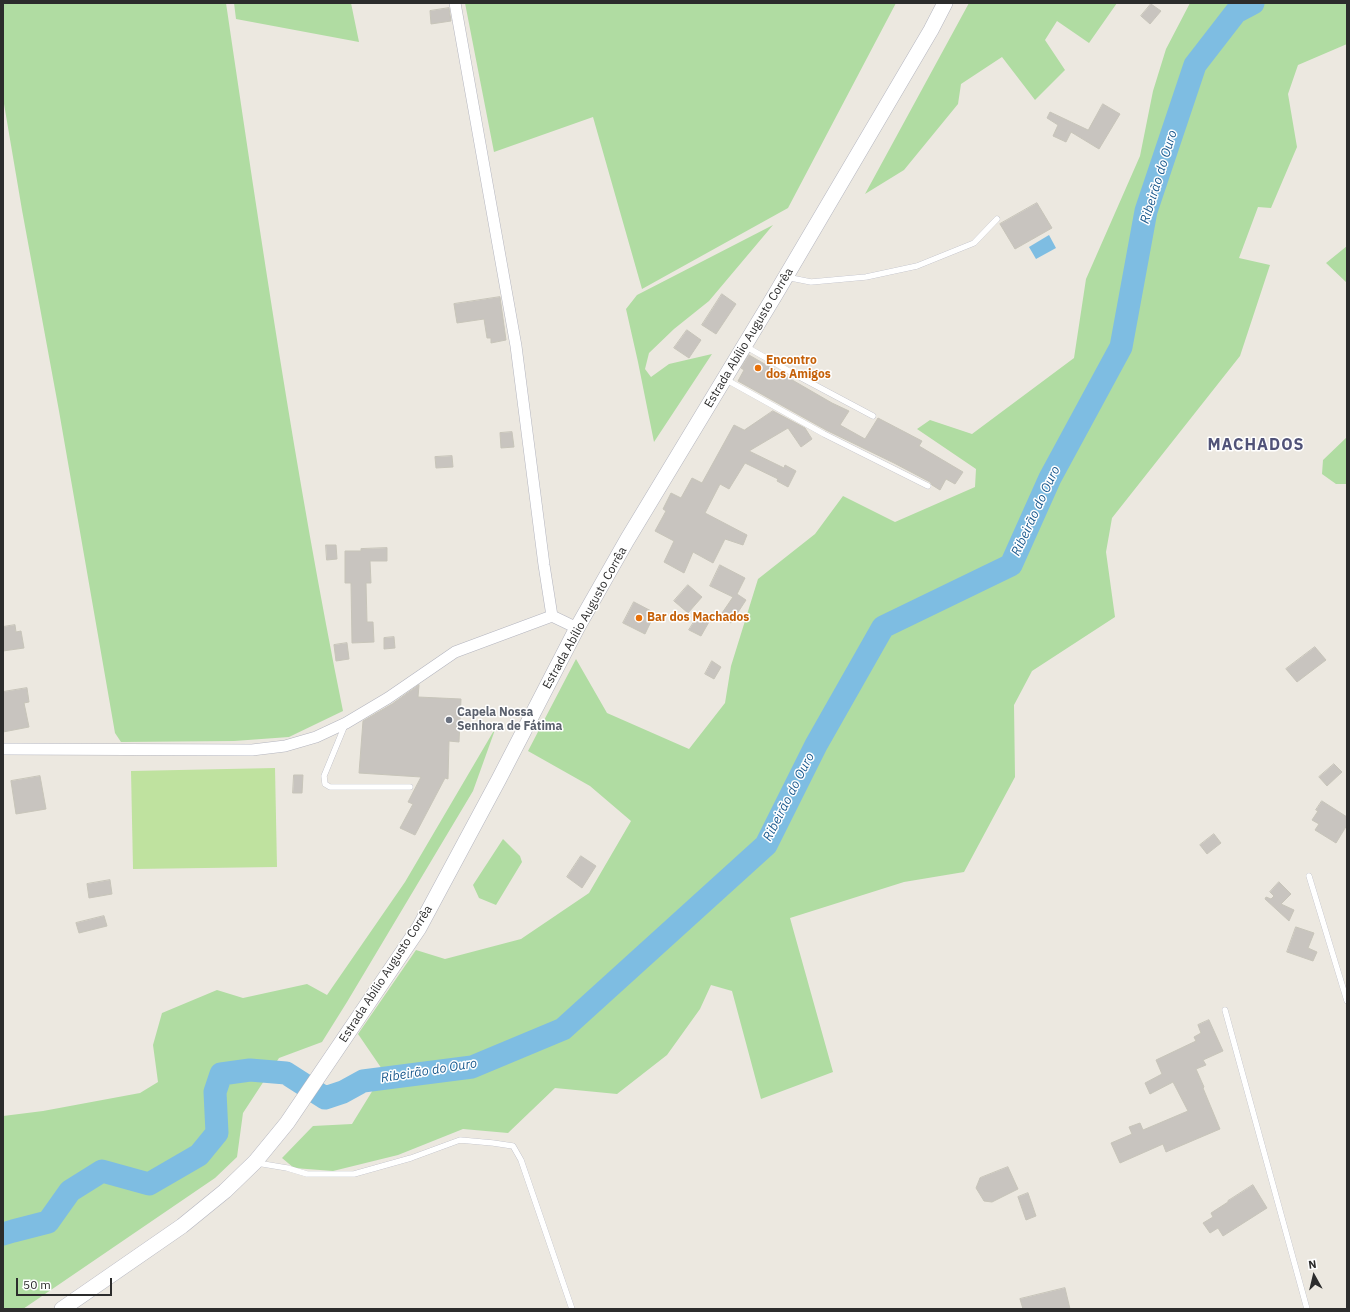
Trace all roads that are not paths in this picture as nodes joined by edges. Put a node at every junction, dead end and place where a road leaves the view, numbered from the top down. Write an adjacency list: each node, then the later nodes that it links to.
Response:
1 (455, 3): 9 (street)
2 (945, 3): 4 (main road, Estrada Abílio Augusto Corrêa)
3 (997, 219): 4 (lane)
4 (786, 277): 5 (main road, Estrada Abílio Augusto Corrêa)
5 (744, 346): 6 (main road, Estrada Abílio Augusto Corrêa); 7 (lane)
6 (724, 379): 8 (lane); 10 (main road, Estrada Abílio Augusto Corrêa)
7 (873, 416)
8 (928, 486)
9 (552, 616): 10 (street); 11 (street)
10 (577, 628): 17 (main road, Estrada Abílio Augusto Corrêa)
11 (346, 723): 12 (street); 13 (lane)
12 (3, 749)
13 (410, 787)
14 (1308, 876): 15 (lane)
15 (1347, 1001)
16 (1224, 1010): 20 (lane)
17 (255, 1162): 18 (main road, Estrada Abílio Augusto Corrêa); 19 (lane)
18 (70, 1306)
19 (572, 1309)
20 (1308, 1309)

